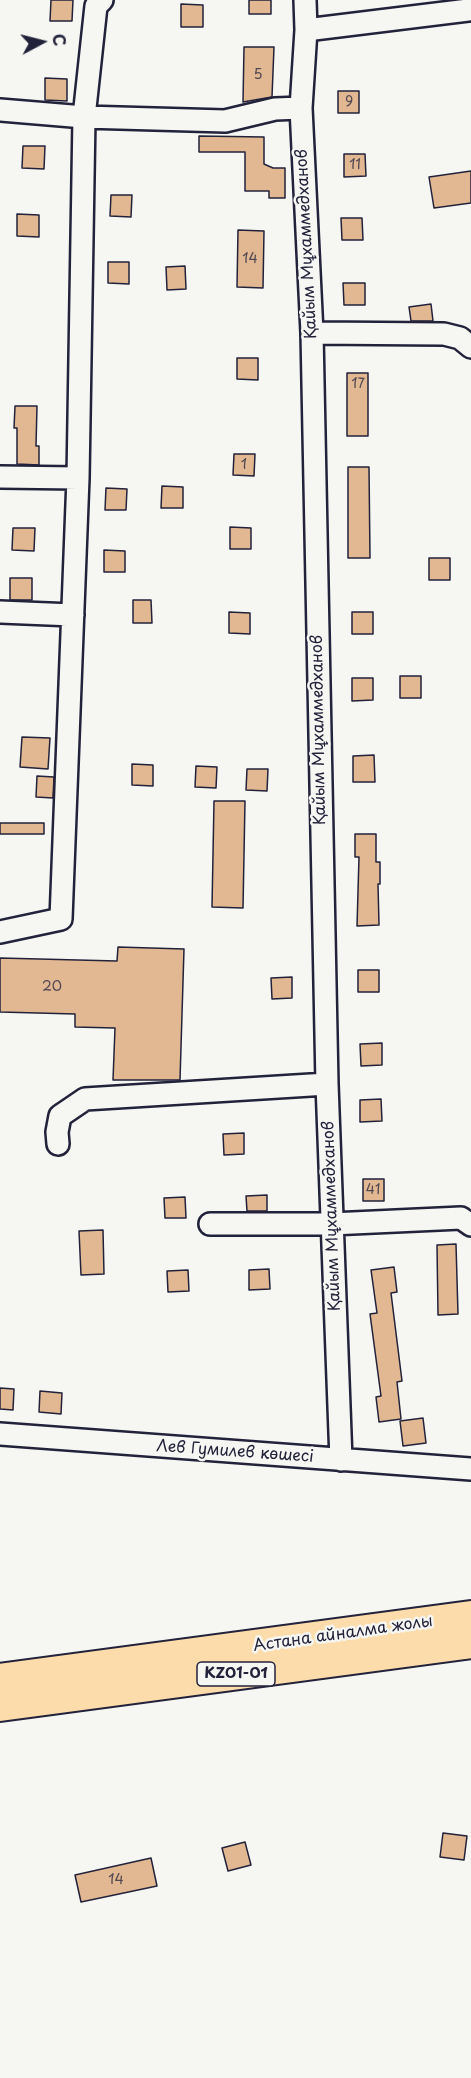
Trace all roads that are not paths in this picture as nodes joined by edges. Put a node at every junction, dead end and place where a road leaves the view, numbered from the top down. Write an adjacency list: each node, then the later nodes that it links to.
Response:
1 (102, 0): 7 (street)
2 (305, 0): 4 (street, Қайым Мұхаммедханов)
3 (468, 10): 4 (street)
4 (306, 30): 5 (street, Қайым Мұхаммедханов)
5 (301, 108): 7 (street); 8 (street, Қайым Мұхаммедханов)
6 (0, 110): 7 (street)
7 (84, 117): 11 (street)
8 (312, 333): 9 (street); 15 (street, Қайым Мұхаммедханов)
9 (471, 347)
10 (0, 477): 11 (street)
11 (78, 478): 13 (street)
12 (0, 612): 13 (street)
13 (73, 615): 14 (street)
14 (0, 932)
15 (327, 1084): 16 (street); 18 (street, Қайым Мұхаммедханов)
16 (58, 1144)
17 (210, 1224): 18 (street)
18 (332, 1224): 19 (street); 21 (street, Қайым Мұхаммедханов)
19 (471, 1226)
20 (0, 1434): 21 (street, Лев Гумилев көшесі)
21 (341, 1460): 22 (street, Лев Гумилев көшесі)
22 (471, 1469)
23 (471, 1617): 25 (highway, Астана айналма жолы / KZ01-01)
24 (471, 1642): 26 (highway, Астана айналма жолы / KZ01-01)
25 (0, 1680)
26 (0, 1705)

